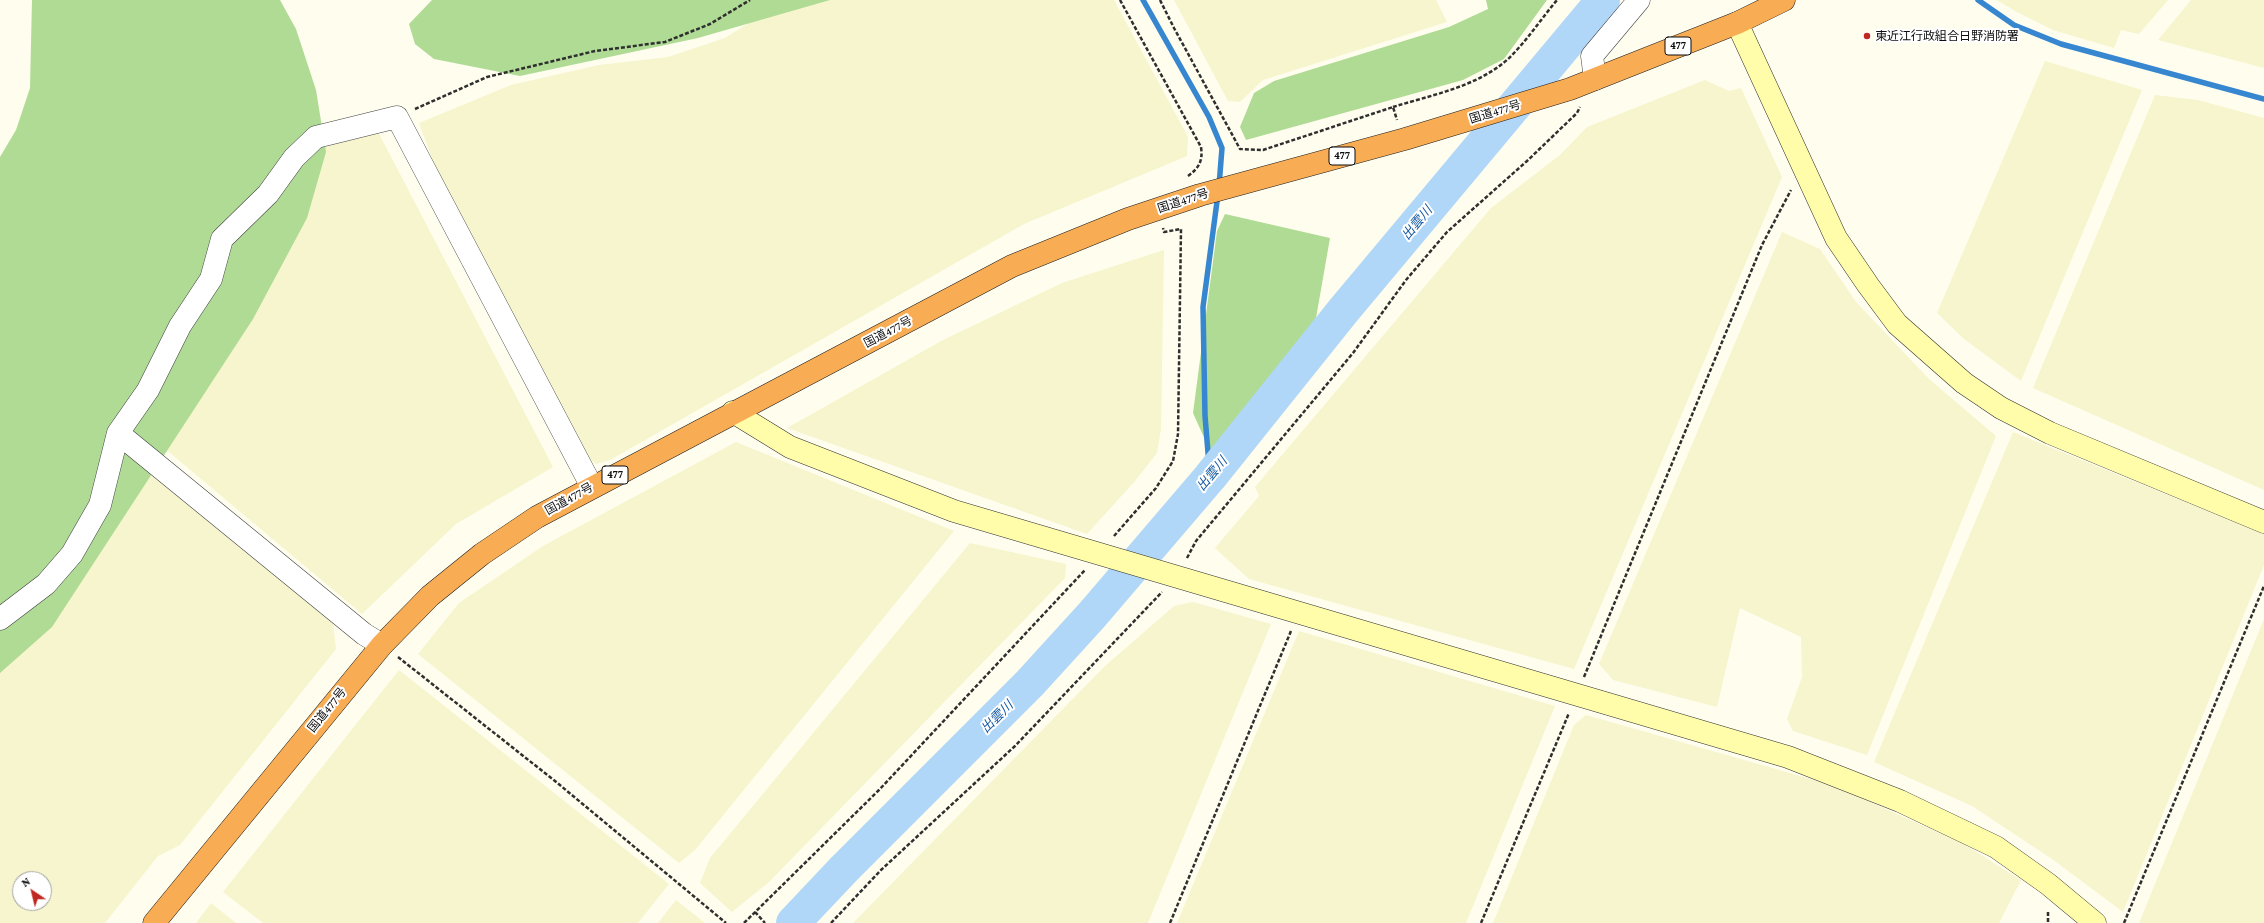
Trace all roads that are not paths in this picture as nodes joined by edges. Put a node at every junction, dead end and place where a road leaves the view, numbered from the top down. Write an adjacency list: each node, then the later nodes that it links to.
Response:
1 (1639, 0): 4 (street)
2 (1784, 0): 3 (highway, 国道477号 / 477)
3 (1737, 23): 4 (highway, 国道477号 / 477); 8 (street)
4 (1596, 79): 5 (highway, 国道477号 / 477)
5 (733, 412): 7 (highway, 国道477号 / 477); 12 (street)
6 (118, 433): 7 (street); 9 (street); 10 (street)
7 (592, 487): 10 (highway, 国道477号 / 477)
8 (2264, 522)
9 (0, 619)
10 (382, 645): 11 (highway, 国道477号 / 477)
11 (154, 923)
12 (2095, 923)

